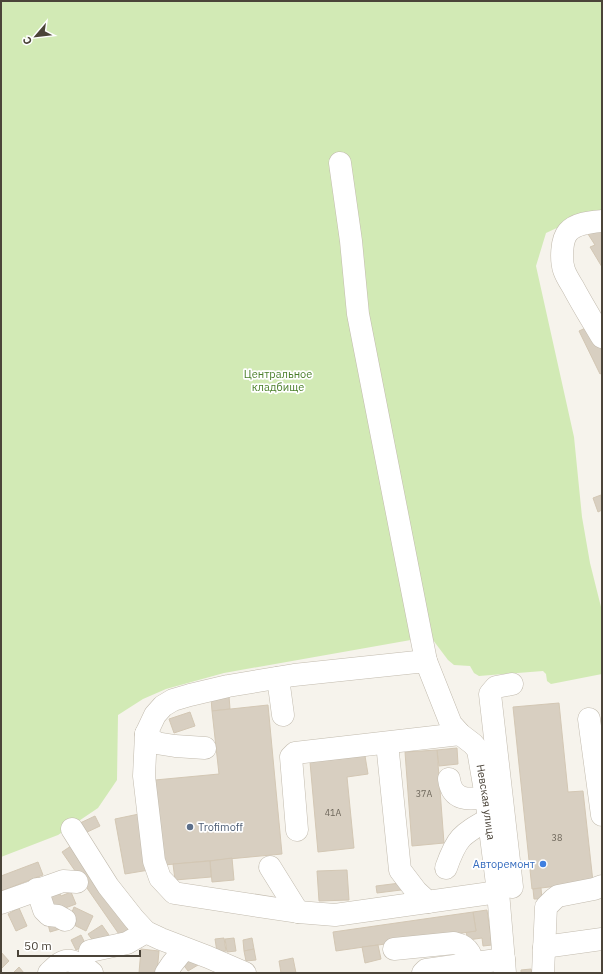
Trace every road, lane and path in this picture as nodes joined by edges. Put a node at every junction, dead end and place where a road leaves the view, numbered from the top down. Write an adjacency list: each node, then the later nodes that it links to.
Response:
1 (340, 163): 4 (street)
2 (602, 221): 3 (street)
3 (602, 337)
4 (426, 662): 5 (street); 10 (street)
5 (278, 678): 7 (street); 9 (street)
6 (512, 684): 25 (street)
7 (283, 715)
8 (589, 719): 15 (street)
9 (146, 734): 12 (street); 27 (street)
10 (460, 734): 11 (street); 14 (street, Невская улица)
11 (387, 743): 18 (street); 24 (street)
12 (204, 748)
13 (449, 779): 14 (street)
14 (486, 797): 16 (street, Невская улица)
15 (602, 816)
16 (489, 819): 20 (street); 25 (street, Невская улица)
17 (72, 829): 29 (street)
18 (297, 830)
19 (270, 867): 27 (street)
20 (446, 868)
21 (76, 882): 23 (street)
22 (602, 886): 31 (street)
23 (37, 889): 26 (street); 28 (street)
24 (428, 902): 25 (street); 27 (street)
25 (499, 902): 35 (street, Невская улица)
26 (1, 903)
27 (298, 912)
28 (65, 920)
29 (146, 932): 32 (street); 34 (street)
30 (602, 939): 31 (street)
31 (544, 947): 42 (street)
32 (184, 949): 39 (street); 40 (street)
33 (394, 949): 36 (street)
34 (90, 951)
35 (505, 966): 36 (street)
36 (473, 968): 41 (street)
37 (49, 973): 38 (street)
38 (92, 973)
39 (166, 973)
40 (245, 973)
41 (422, 973)
42 (543, 973)

